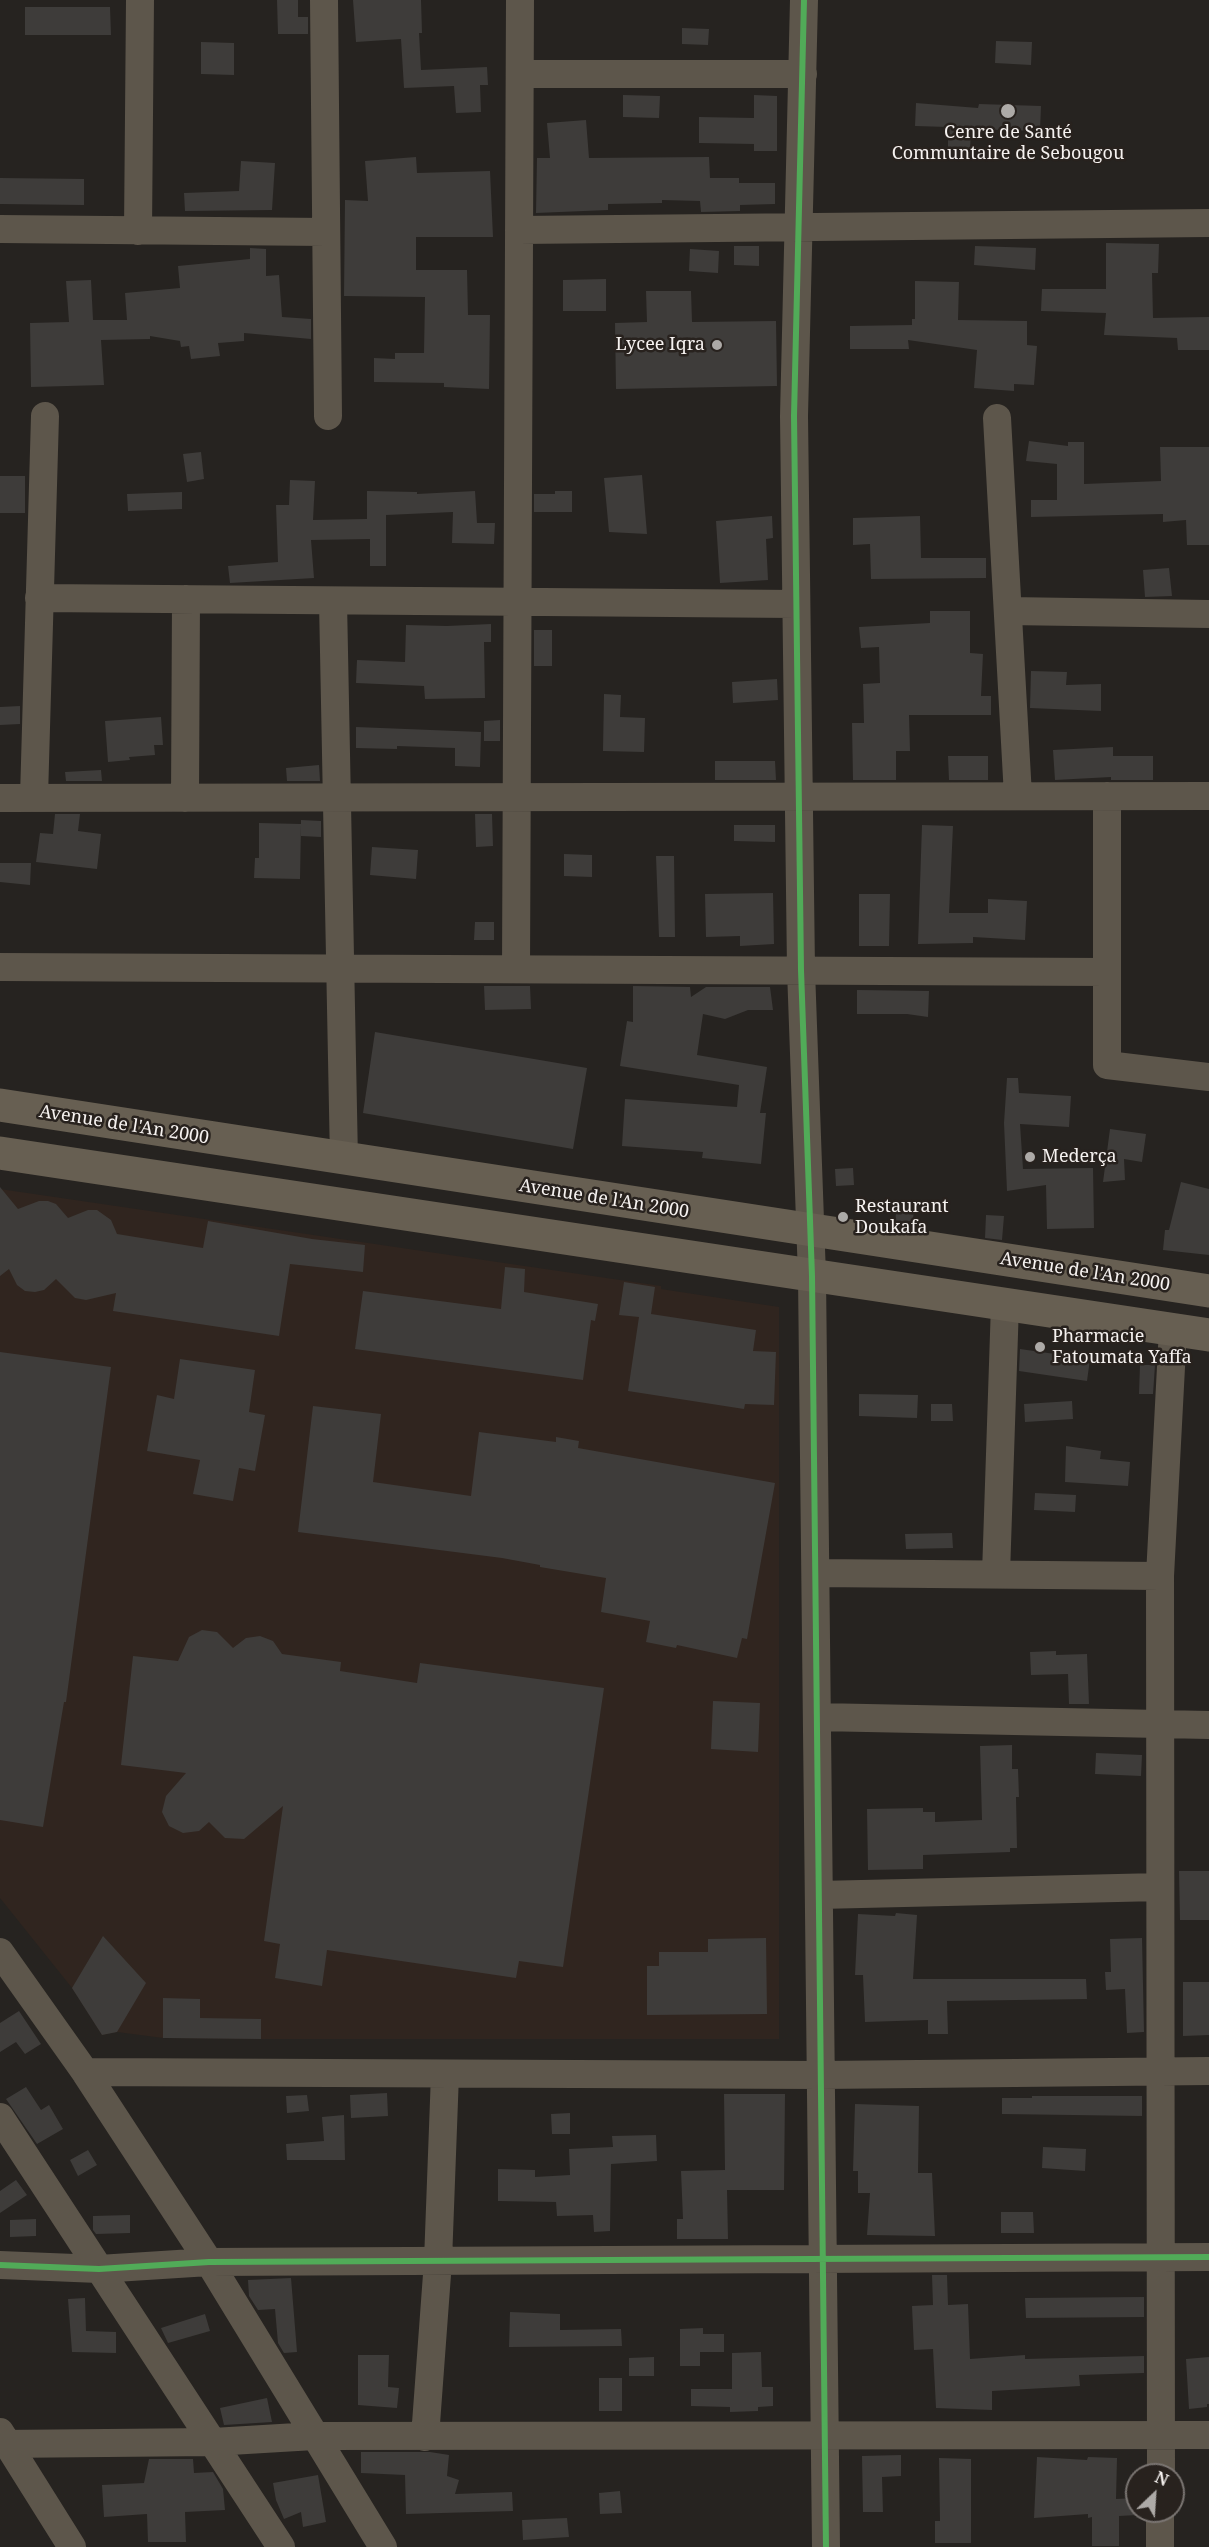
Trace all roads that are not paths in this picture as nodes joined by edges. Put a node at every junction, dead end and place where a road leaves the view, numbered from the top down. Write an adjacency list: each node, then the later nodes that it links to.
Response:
1 (140, 0): 11 (street)
2 (324, 0): 12 (street)
3 (520, 0): 5 (street)
4 (804, 0): 6 (street)
5 (520, 74): 6 (street); 10 (street)
6 (802, 74): 8 (street)
7 (1209, 224): 8 (street)
8 (799, 228): 10 (street); 20 (street)
9 (0, 229): 11 (street)
10 (519, 230): 19 (street)
11 (138, 231): 12 (street)
12 (326, 232): 14 (street)
13 (45, 416): 16 (street)
14 (328, 416)
15 (996, 418): 21 (street)
16 (39, 598): 17 (street); 30 (street)
17 (186, 599): 18 (street); 31 (street)
18 (333, 601): 19 (street); 27 (street)
19 (517, 601): 20 (street); 28 (street)
20 (796, 604): 23 (street)
21 (1008, 611): 22 (street); 24 (street)
22 (1209, 614)
23 (799, 796): 24 (street); 28 (street); 35 (street)
24 (1018, 796): 25 (street)
25 (1107, 796): 26 (street); 36 (street)
26 (1209, 796)
27 (337, 797): 28 (street); 31 (street); 33 (street)
28 (516, 797): 34 (street)
29 (0, 798): 30 (street)
30 (34, 798): 31 (street)
31 (185, 798)
32 (0, 966): 33 (street)
33 (341, 968): 34 (street); 40 (street)
34 (516, 968): 35 (street)
35 (801, 970): 36 (street); 41 (street)
36 (1107, 972): 37 (street)
37 (1209, 1077)
38 (0, 1105): 40 (main road, Avenue de l'An 2000)
39 (0, 1153): 42 (main road)
40 (344, 1160): 41 (main road, Avenue de l'An 2000)
41 (810, 1231): 42 (street); 43 (main road, Avenue de l'An 2000)
42 (812, 1276): 44 (main road); 47 (street)
43 (1209, 1291)
44 (1005, 1304): 45 (main road); 48 (street)
45 (1173, 1329): 46 (main road); 49 (street)
46 (1209, 1335)
47 (816, 1573): 48 (street); 50 (street)
48 (996, 1575): 49 (street)
49 (1160, 1576): 51 (street)
50 (818, 1717): 51 (street); 54 (street)
51 (1160, 1724): 52 (street); 53 (street)
52 (1209, 1725)
53 (1160, 1887): 54 (street); 56 (street)
54 (819, 1895): 60 (street)
55 (0, 1952): 58 (street)
56 (1160, 2071): 57 (street); 60 (street); 62 (street)
57 (1209, 2071)
58 (85, 2073): 59 (street); 66 (street)
59 (445, 2074): 60 (street); 65 (street)
60 (821, 2075): 64 (street)
61 (0, 2117): 68 (street)
62 (1159, 2257): 63 (street); 64 (street); 69 (street)
63 (1209, 2257)
64 (823, 2259): 65 (street); 73 (street)
65 (438, 2261): 66 (street); 72 (street)
66 (209, 2262): 68 (street); 71 (street)
67 (0, 2265): 68 (street)
68 (99, 2269): 75 (street)
69 (1161, 2435): 70 (street); 73 (street); 76 (street)
70 (1209, 2435)
71 (314, 2436): 72 (street); 75 (street); 80 (street)
72 (425, 2437): 73 (street)
73 (826, 2437): 81 (street)
74 (2, 2440): 75 (street); 78 (street)
75 (213, 2442): 79 (street)
76 (1161, 2463)
77 (1160, 2523): 82 (street)
78 (72, 2547)
79 (282, 2547)
80 (383, 2547)
81 (826, 2547)
82 (1160, 2547)

